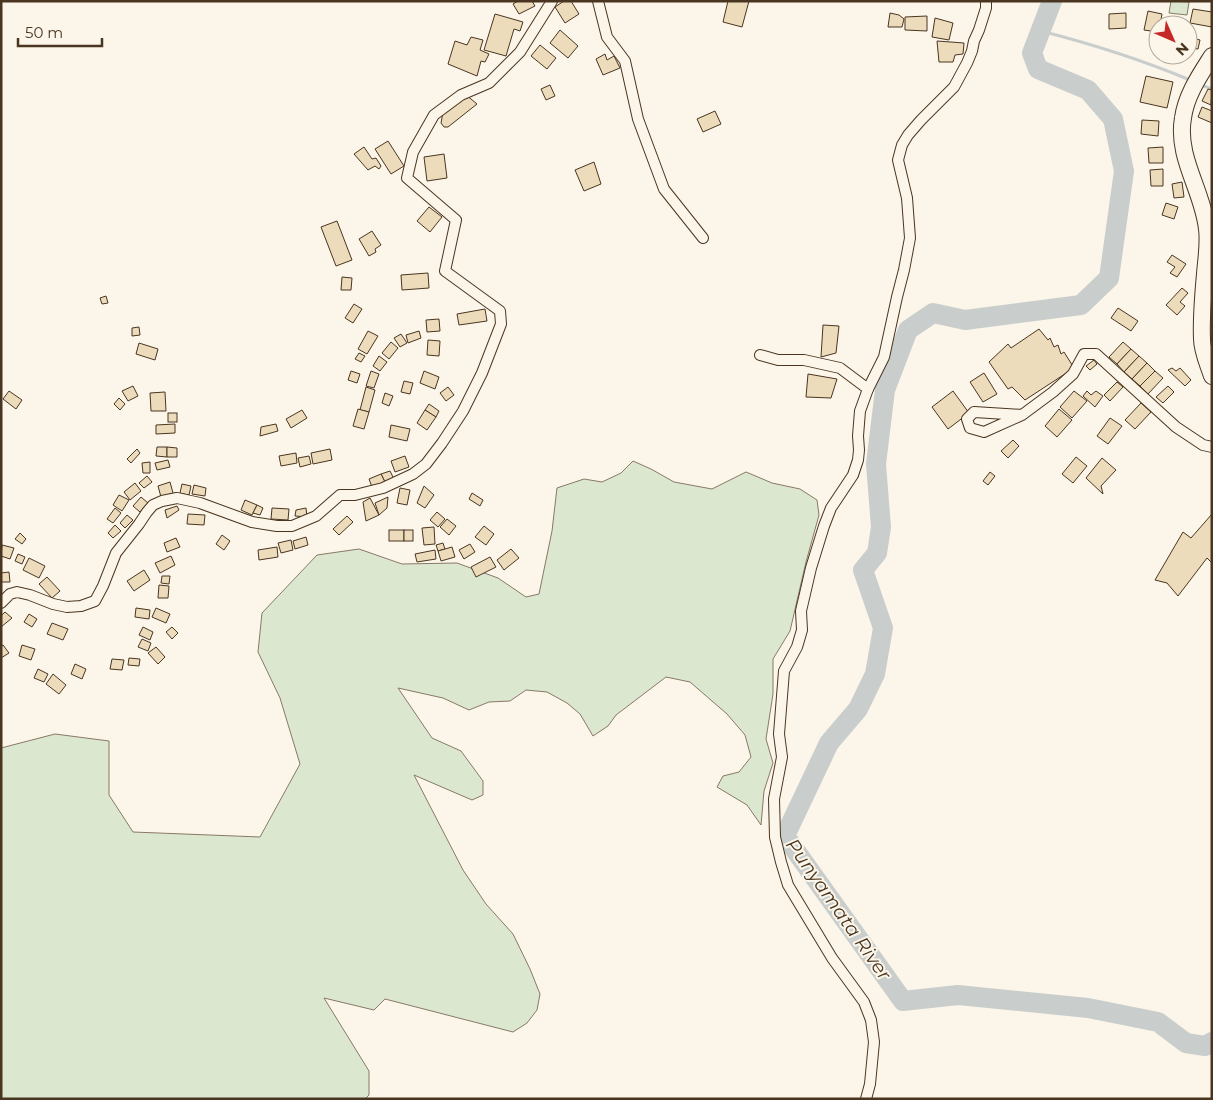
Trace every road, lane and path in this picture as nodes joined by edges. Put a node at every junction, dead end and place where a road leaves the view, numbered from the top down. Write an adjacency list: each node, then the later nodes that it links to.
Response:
1 (552, 1): 11 (street)
2 (598, 1): 5 (street)
3 (986, 1): 8 (street)
4 (1212, 56): 7 (main road)
5 (703, 238)
6 (760, 355): 8 (street)
7 (1212, 376)
8 (868, 389): 12 (street)
9 (1022, 415): 10 (street)
10 (1212, 447)
11 (1, 603)
12 (866, 1099)

